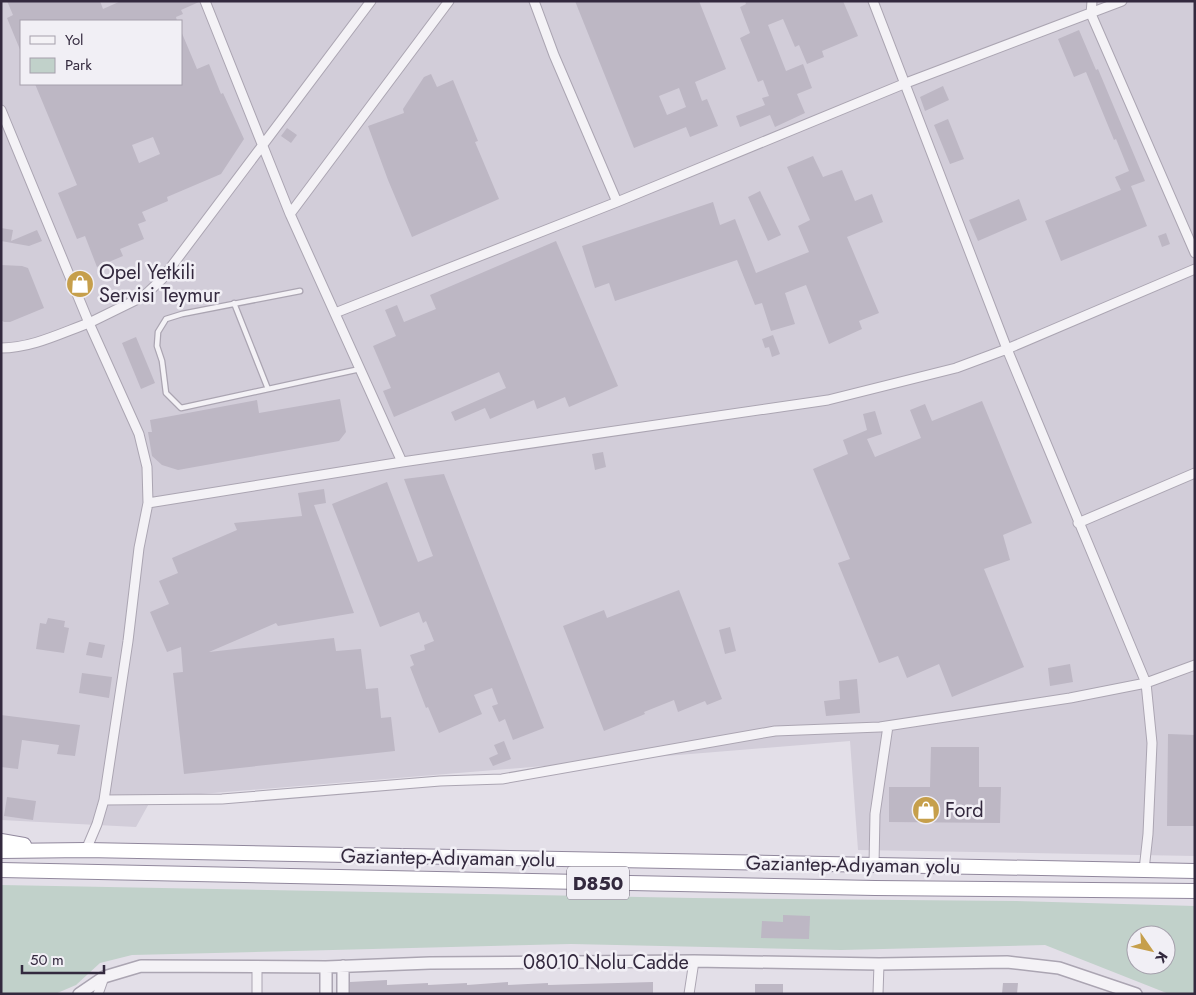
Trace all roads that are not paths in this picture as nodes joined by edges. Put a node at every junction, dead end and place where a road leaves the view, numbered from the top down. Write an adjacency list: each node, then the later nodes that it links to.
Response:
1 (205, 1): 11 (street)
2 (371, 1): 11 (street)
3 (449, 1): 13 (street)
4 (534, 1): 12 (street)
5 (873, 1): 9 (street)
6 (1092, 1): 8 (street)
7 (1122, 1): 8 (street)
8 (1091, 14): 9 (street); 14 (street)
9 (906, 84): 12 (street); 21 (street)
10 (2, 114): 19 (street)
11 (262, 146): 13 (street); 19 (street)
12 (617, 202): 18 (street)
13 (290, 214): 18 (street)
14 (1195, 253)
15 (1195, 269): 21 (street)
16 (300, 291): 17 (lane)
17 (234, 303): 23 (lane); 23 (lane)
18 (335, 313): 22 (street)
19 (89, 323): 20 (street); 26 (street)
20 (1, 348)
21 (1007, 349): 24 (street); 27 (street)
22 (360, 369): 23 (lane); 24 (street)
23 (268, 389)
24 (402, 462): 26 (street)
25 (1195, 473): 27 (street)
26 (148, 503): 31 (street)
27 (1078, 522): 29 (street)
28 (1195, 665): 29 (street)
29 (1146, 683): 30 (street); 38 (street)
30 (888, 726): 31 (street); 36 (street)
31 (104, 800): 34 (street)
32 (1, 841): 33 (highway)
33 (51, 850): 34 (highway, Gaziantep-Adıyaman yolu / D850); 35 (highway, Gaziantep-Adıyaman yolu / D850)
34 (86, 850): 36 (highway, Gaziantep-Adıyaman yolu / D850)
35 (1, 851)
36 (874, 865): 38 (highway, Gaziantep-Adıyaman yolu / D850)
37 (1, 870): 40 (highway, Gaziantep-Adıyaman yolu / D850)
38 (1144, 870): 39 (highway, Gaziantep-Adıyaman yolu / D850)
39 (1195, 871)
40 (1195, 891)
41 (694, 961): 42 (street, 08010 Nolu Cadde); 45 (street, 08010 Nolu Cadde); 52 (street)
42 (879, 964): 53 (street); 54 (street, 08010 Nolu Cadde)
43 (257, 966): 44 (street, 08010 Nolu Cadde); 46 (street, 08010 Nolu Cadde); 49 (street)
44 (326, 966): 45 (street, 08010 Nolu Cadde); 50 (street)
45 (343, 966): 51 (street)
46 (104, 977): 47 (street, 08010 Nolu Cadde); 48 (street)
47 (79, 994)
48 (98, 994)
49 (257, 994)
50 (326, 994)
51 (344, 994)
52 (690, 994)
53 (878, 994)
54 (1136, 994)

